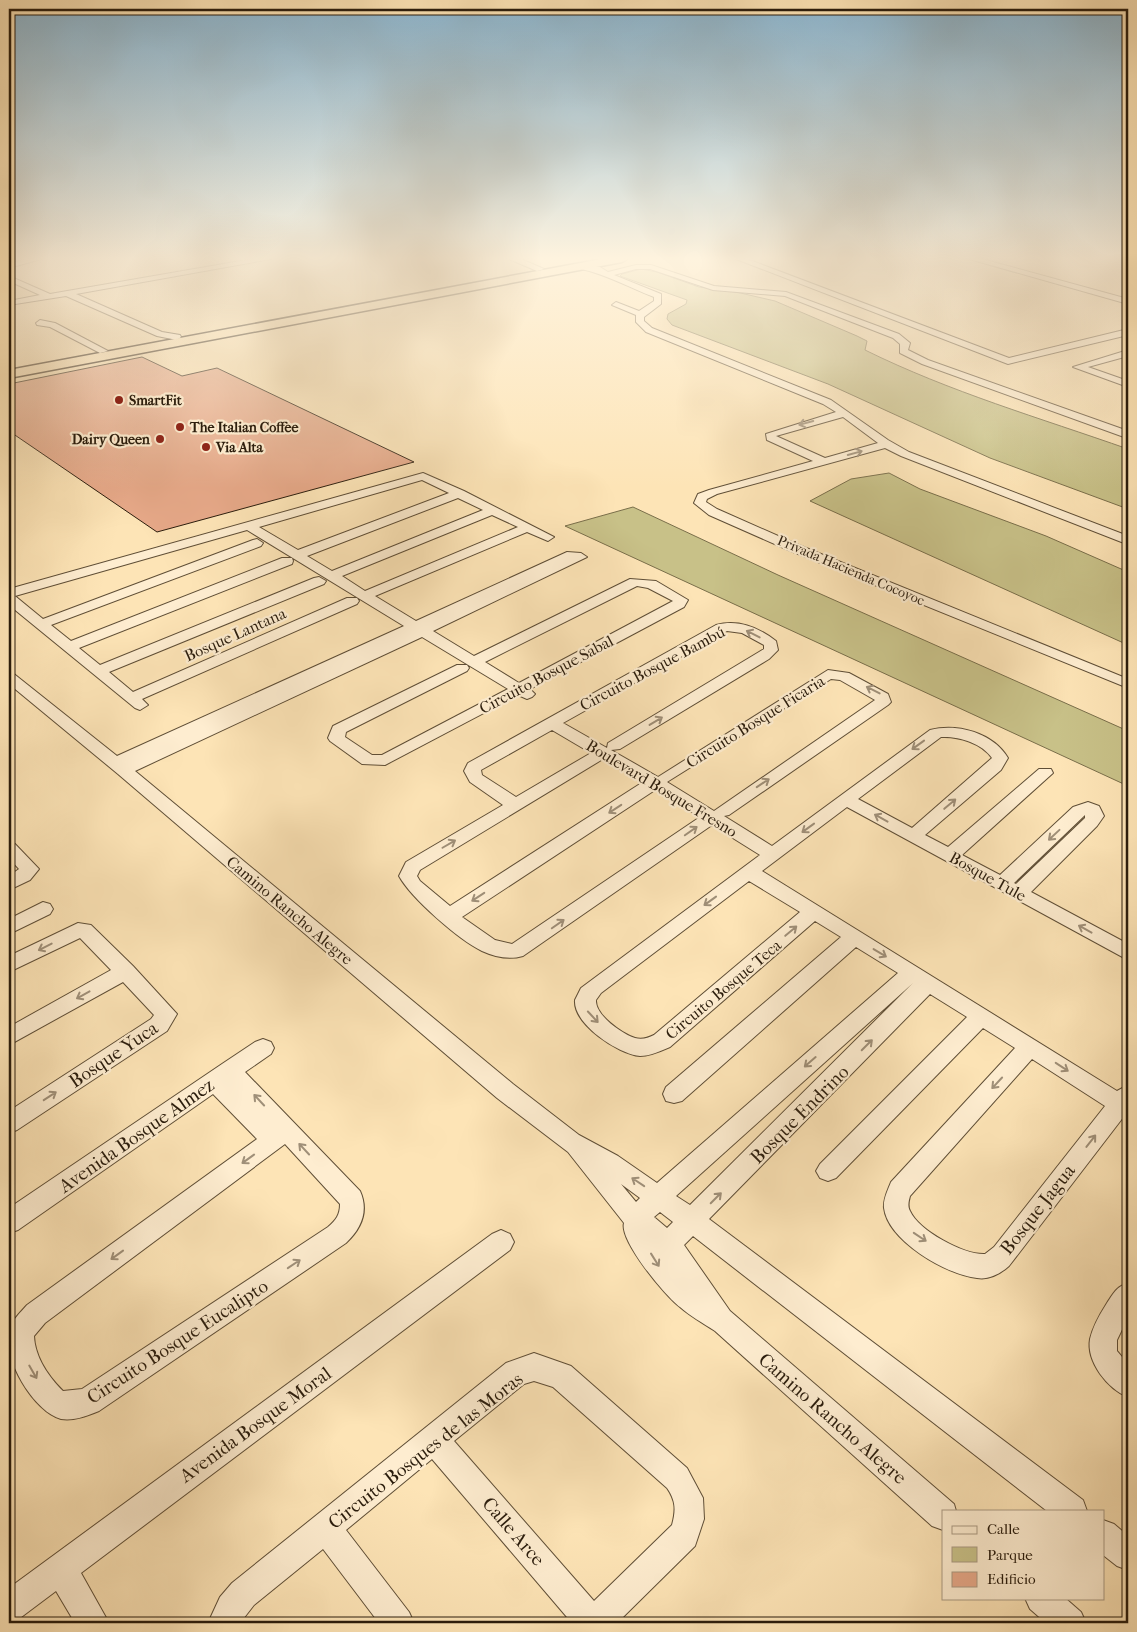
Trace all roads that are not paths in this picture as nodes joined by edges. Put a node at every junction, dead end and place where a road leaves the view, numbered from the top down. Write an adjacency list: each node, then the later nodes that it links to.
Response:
1 (55, 335): 14 (street)
2 (71, 335): 13 (street)
3 (153, 335): 12 (street)
4 (167, 335): 11 (street)
5 (188, 335): 11 (highway)
6 (209, 335): 17 (highway)
7 (662, 335): 19 (street)
8 (892, 335): 20 (street)
9 (939, 335): 10 (street)
10 (1115, 335)
11 (177, 337): 12 (highway)
12 (160, 340): 13 (highway)
13 (103, 351): 14 (highway)
14 (85, 354): 16 (highway)
15 (1127, 354): 18 (street)
16 (9, 368)
17 (9, 374)
18 (1128, 384)
19 (844, 413): 21 (street); 22 (street, one-way to 22)
20 (1128, 434)
21 (887, 444): 22 (street, one-way to 21); 28 (street)
22 (823, 461): 41 (street, Privada Hacienda Cocoyoc)
23 (460, 493): 24 (street); 26 (street); 30 (street)
24 (493, 510): 25 (street); 31 (street)
25 (528, 527): 27 (street); 34 (street, Bosque Lantana)
26 (242, 528): 29 (street); 30 (street); 32 (street)
27 (548, 537)
28 (1128, 540)
29 (257, 543): 30 (street); 35 (street)
30 (293, 558): 31 (street); 37 (street)
31 (325, 579): 34 (street); 39 (street)
32 (9, 594)
33 (9, 598): 35 (street)
34 (358, 599): 36 (street); 39 (street, Bosque Lantana)
35 (41, 624): 37 (street)
36 (412, 632): 36 (street); 38 (street); 45 (street)
37 (69, 647): 39 (street)
38 (467, 665): 42 (street); 42 (street, Circuito Bosque Sabal); 42 (street, Circuito Bosque Sabal)
39 (98, 671)
40 (9, 677): 45 (street, Camino Rancho Alegre)
41 (1128, 684)
42 (518, 693)
43 (557, 720): 44 (street, Boulevard Bosque Fresno); 44 (street, Circuito Bosque Bambú, one-way to 43); 49 (street, Circuito Bosque Bambú)
44 (609, 749): 47 (street, Boulevard Bosque Fresno); 49 (street, Circuito Bosque Bambú)
45 (120, 766): 78 (street, Camino Rancho Alegre)
46 (1045, 773): 54 (street)
47 (661, 780): 50 (street, Boulevard Bosque Fresno); 50 (street, Circuito Bosque Ficaria, one-way to 47); 62 (street, Circuito Bosque Ficaria, one-way to 62)
48 (847, 800): 51 (street, Bosque Tule, one-way to 48); 51 (street, one-way to 48); 53 (street, one-way to 53)
49 (515, 805): 55 (street, Circuito Bosque Bambú, one-way to 49)
50 (717, 814): 53 (street, Boulevard Bosque Fresno); 62 (street, Circuito Bosque Ficaria, one-way to 50)
51 (913, 836): 54 (street, Bosque Tule)
52 (9, 848): 57 (street)
53 (778, 850): 56 (street)
54 (950, 856): 58 (street, Bosque Tule)
55 (409, 871): 62 (street, Circuito Bosque Ficaria)
56 (749, 872): 61 (street); 61 (street, Circuito Bosque Teca, one-way to 61)
57 (16, 875)
58 (1002, 884): 59 (street, Bosque Tule); 59 (street, one-way to 58)
59 (1018, 893): 65 (street, Bosque Tule, one-way to 59)
60 (43, 909): 63 (street)
61 (813, 912): 64 (street)
62 (449, 916)
63 (9, 927)
64 (854, 937): 68 (street, one-way to 68); 74 (street)
65 (1125, 946)
66 (9, 965): 67 (street, Bosque Yuca, one-way to 66)
67 (126, 972): 70 (street, one-way to 70); 76 (street, Bosque Yuca, one-way to 67)
68 (920, 978): 69 (street); 80 (street, Bosque Endrino, one-way to 80); 82 (street, Bosque Endrino, one-way to 68)
69 (982, 1016): 71 (street); 79 (street)
70 (9, 1037)
71 (1030, 1047): 75 (street, one-way to 75); 75 (street, Bosque Jagua, one-way to 75)
72 (263, 1048): 73 (street, Avenida Bosque Almez)
73 (223, 1075): 77 (street, Circuito Bosque Eucalipto); 83 (street, Avenida Bosque Almez)
74 (674, 1094)
75 (1124, 1099)
76 (9, 1123)
77 (280, 1135): 77 (street, Circuito Bosque Eucalipto, one-way to 77)
78 (571, 1142): 80 (street, one-way to 78); 81 (street, Camino Rancho Alegre)
79 (828, 1171)
80 (659, 1196): 81 (street, Bosque Endrino); 82 (street)
81 (638, 1218): 85 (street, Camino Rancho Alegre); 87 (street, Camino Rancho Alegre, one-way to 87)
82 (692, 1221): 85 (street, Bosque Endrino); 90 (street)
83 (9, 1222)
84 (501, 1242): 95 (street, Avenida Bosque Moral)
85 (668, 1244): 87 (street, Camino Rancho Alegre)
86 (1128, 1295): 88 (street)
87 (724, 1322): 91 (street, Camino Rancho Alegre)
88 (1128, 1383)
89 (435, 1441): 92 (street, Circuito Bosques de las Moras); 101 (street, Calle Arce); 101 (street, Circuito Bosques de las Moras)
90 (1071, 1510)
91 (942, 1514)
92 (326, 1528): 99 (street, Circuito Bosques de las Moras); 100 (street)
93 (1104, 1536): 94 (street)
94 (1128, 1555)
95 (60, 1568): 97 (street, Avenida Bosque Moral); 98 (street)
96 (1043, 1600): 102 (street)
97 (9, 1607)
98 (93, 1623)
99 (224, 1623)
100 (398, 1623)
101 (594, 1623)
102 (1070, 1623)

